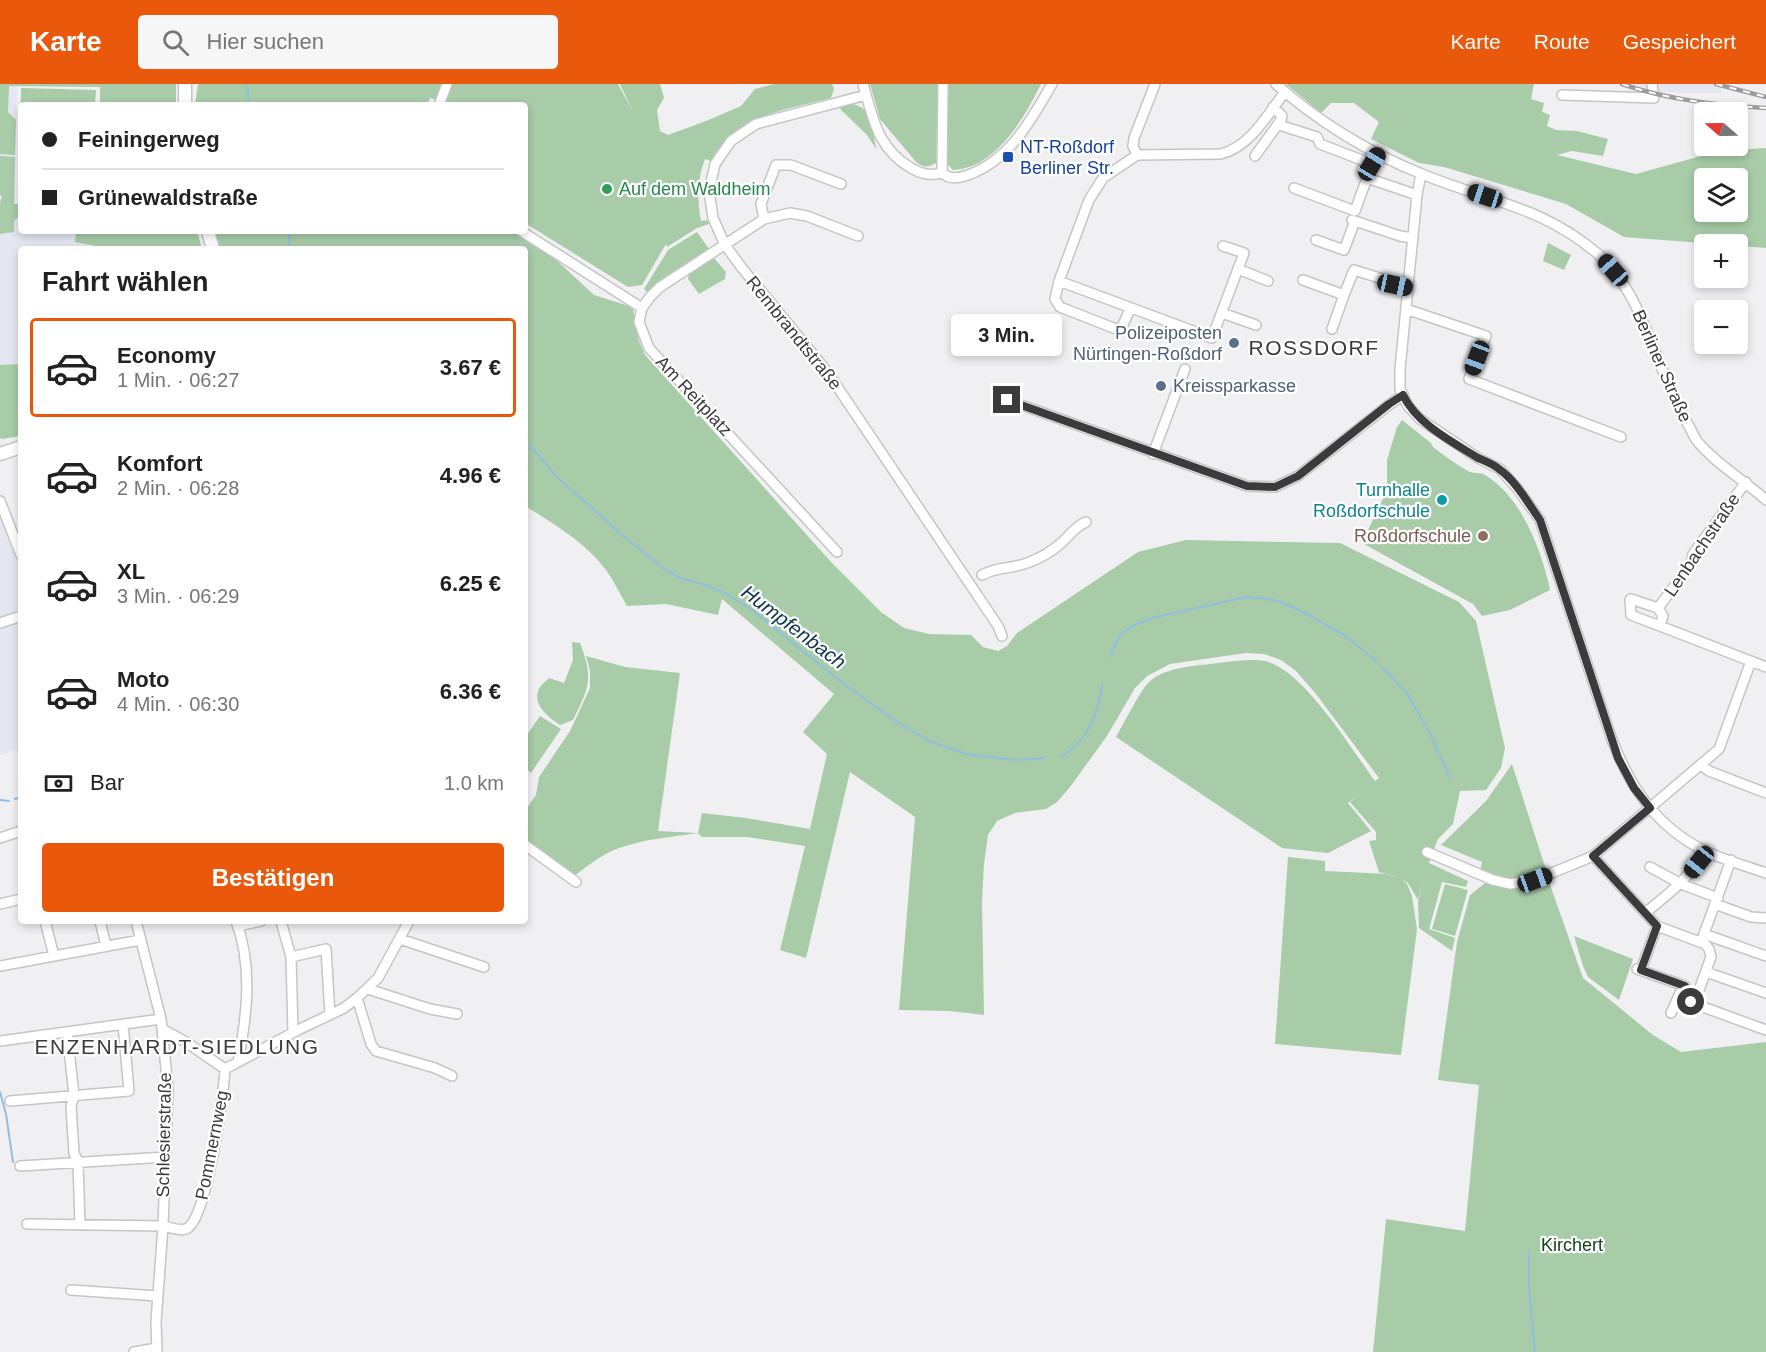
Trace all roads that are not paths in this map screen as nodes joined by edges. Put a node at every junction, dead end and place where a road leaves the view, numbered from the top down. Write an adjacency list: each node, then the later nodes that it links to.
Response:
1 (447, 84): 13 (street)
2 (863, 84): 10 (street)
3 (943, 84): 19 (street)
4 (1052, 84): 19 (street)
5 (1155, 84): 17 (street)
6 (1276, 84): 9 (street, Berliner Straße)
7 (1652, 84): 11 (street)
8 (185, 85): 12 (street)
9 (1285, 92): 14 (street); 16 (street, Berliner Straße)
10 (866, 95): 19 (street); 29 (street, Rembrandtstraße)
11 (1562, 95)
12 (185, 102)
13 (440, 102)
14 (1274, 107): 15 (street); 17 (street)
15 (1279, 125): 16 (street); 18 (street)
16 (1379, 153): 20 (street, Berliner Straße)
17 (1137, 155): 33 (street)
18 (1255, 156)
19 (942, 172)
20 (1421, 174): 23 (street); 50 (street, Berliner Straße)
21 (841, 183): 24 (street)
22 (1294, 188): 23 (street)
23 (1418, 195): 27 (street)
24 (764, 219): 26 (street); 29 (street)
25 (526, 234): 37 (street)
26 (858, 236)
27 (1413, 238): 28 (street); 35 (street)
28 (1316, 240)
29 (725, 245): 37 (street); 61 (street, Rembrandtstraße)
30 (1223, 246): 31 (street)
31 (1238, 269): 34 (street); 40 (street)
32 (1303, 280): 36 (street)
33 (1059, 281): 38 (street); 38 (street)
34 (1269, 281)
35 (1408, 288): 36 (street); 39 (street)
36 (1344, 295): 42 (street)
37 (642, 308): 55 (street, Am Reitplatz)
38 (1130, 309): 40 (street)
39 (1406, 309): 44 (street); 46 (street)
40 (1222, 313): 41 (street)
41 (1256, 325)
42 (1332, 329)
43 (1185, 369): 49 (street)
44 (1403, 395): 49 (street); 66 (street)
45 (1007, 400): 49 (street)
46 (1621, 437)
47 (18, 448): 48 (street)
48 (0, 454)
49 (1153, 454)
50 (1746, 482): 51 (street, Berliner Straße); 57 (street, Lenbachstraße)
51 (1766, 500)
52 (0, 501): 54 (street)
53 (1086, 522): 56 (street)
54 (18, 547)
55 (837, 552)
56 (982, 575)
57 (1658, 608): 60 (street); 60 (street)
58 (18, 617): 59 (street)
59 (0, 623)
60 (1660, 626): 62 (street)
61 (1002, 636)
62 (1751, 661): 63 (street); 64 (street)
63 (1766, 667)
64 (1701, 765): 65 (street); 66 (street)
65 (1766, 794)
66 (1650, 808): 70 (street); 72 (street)
67 (18, 832): 68 (street)
68 (0, 838)
69 (528, 847): 76 (street)
70 (1704, 850): 73 (street); 77 (street)
71 (1427, 852): 72 (street)
72 (1593, 856): 81 (street)
73 (1731, 860): 75 (street); 79 (street)
74 (1650, 867): 77 (street)
75 (1766, 873)
76 (576, 882)
77 (1681, 884): 79 (street); 81 (street)
78 (18, 900): 80 (street)
79 (1717, 901): 82 (street); 90 (street)
80 (0, 904)
81 (1644, 913): 89 (street)
82 (1766, 918)
83 (46, 924): 94 (street)
84 (101, 924): 93 (street)
85 (137, 924): 92 (street, Schlesierstraße)
86 (237, 924): 113 (street)
87 (282, 924): 96 (street)
88 (408, 924): 91 (street)
89 (1657, 926): 90 (street); 101 (street)
90 (1703, 938): 95 (street); 99 (street)
91 (400, 939): 98 (street); 100 (street)
92 (140, 940): 93 (street); 108 (street, Schlesierstraße)
93 (106, 946): 94 (street)
94 (54, 956): 97 (street)
95 (1766, 956)
96 (291, 957): 106 (street); 111 (street)
97 (0, 966)
98 (484, 967)
99 (1706, 972): 101 (street); 102 (street)
100 (368, 989): 103 (street); 105 (street)
101 (1687, 993): 104 (street); 109 (street)
102 (1766, 993)
103 (357, 998): 106 (street); 115 (street)
104 (1671, 1013)
105 (457, 1014)
106 (330, 1015): 111 (street)
107 (123, 1023): 108 (street); 110 (street); 116 (street)
108 (161, 1024): 114 (street); 118 (street, Schlesierstraße)
109 (1766, 1030)
110 (67, 1032): 112 (street); 116 (street)
111 (293, 1032): 113 (street)
112 (0, 1041)
113 (238, 1062): 114 (street)
114 (225, 1069): 123 (street, Pommernweg)
115 (452, 1076)
116 (74, 1095): 117 (street); 119 (street)
117 (10, 1101)
118 (166, 1157): 119 (street); 123 (street, Schlesierstraße)
119 (78, 1162): 120 (street); 122 (street)
120 (20, 1166)
121 (27, 1224): 122 (street)
122 (80, 1225): 123 (street)
123 (163, 1226): 125 (street, Schlesierstraße)
124 (71, 1290): 125 (street)
125 (158, 1296): 126 (street, Schlesierstraße)
126 (157, 1350): 127 (street)
127 (134, 1352)

